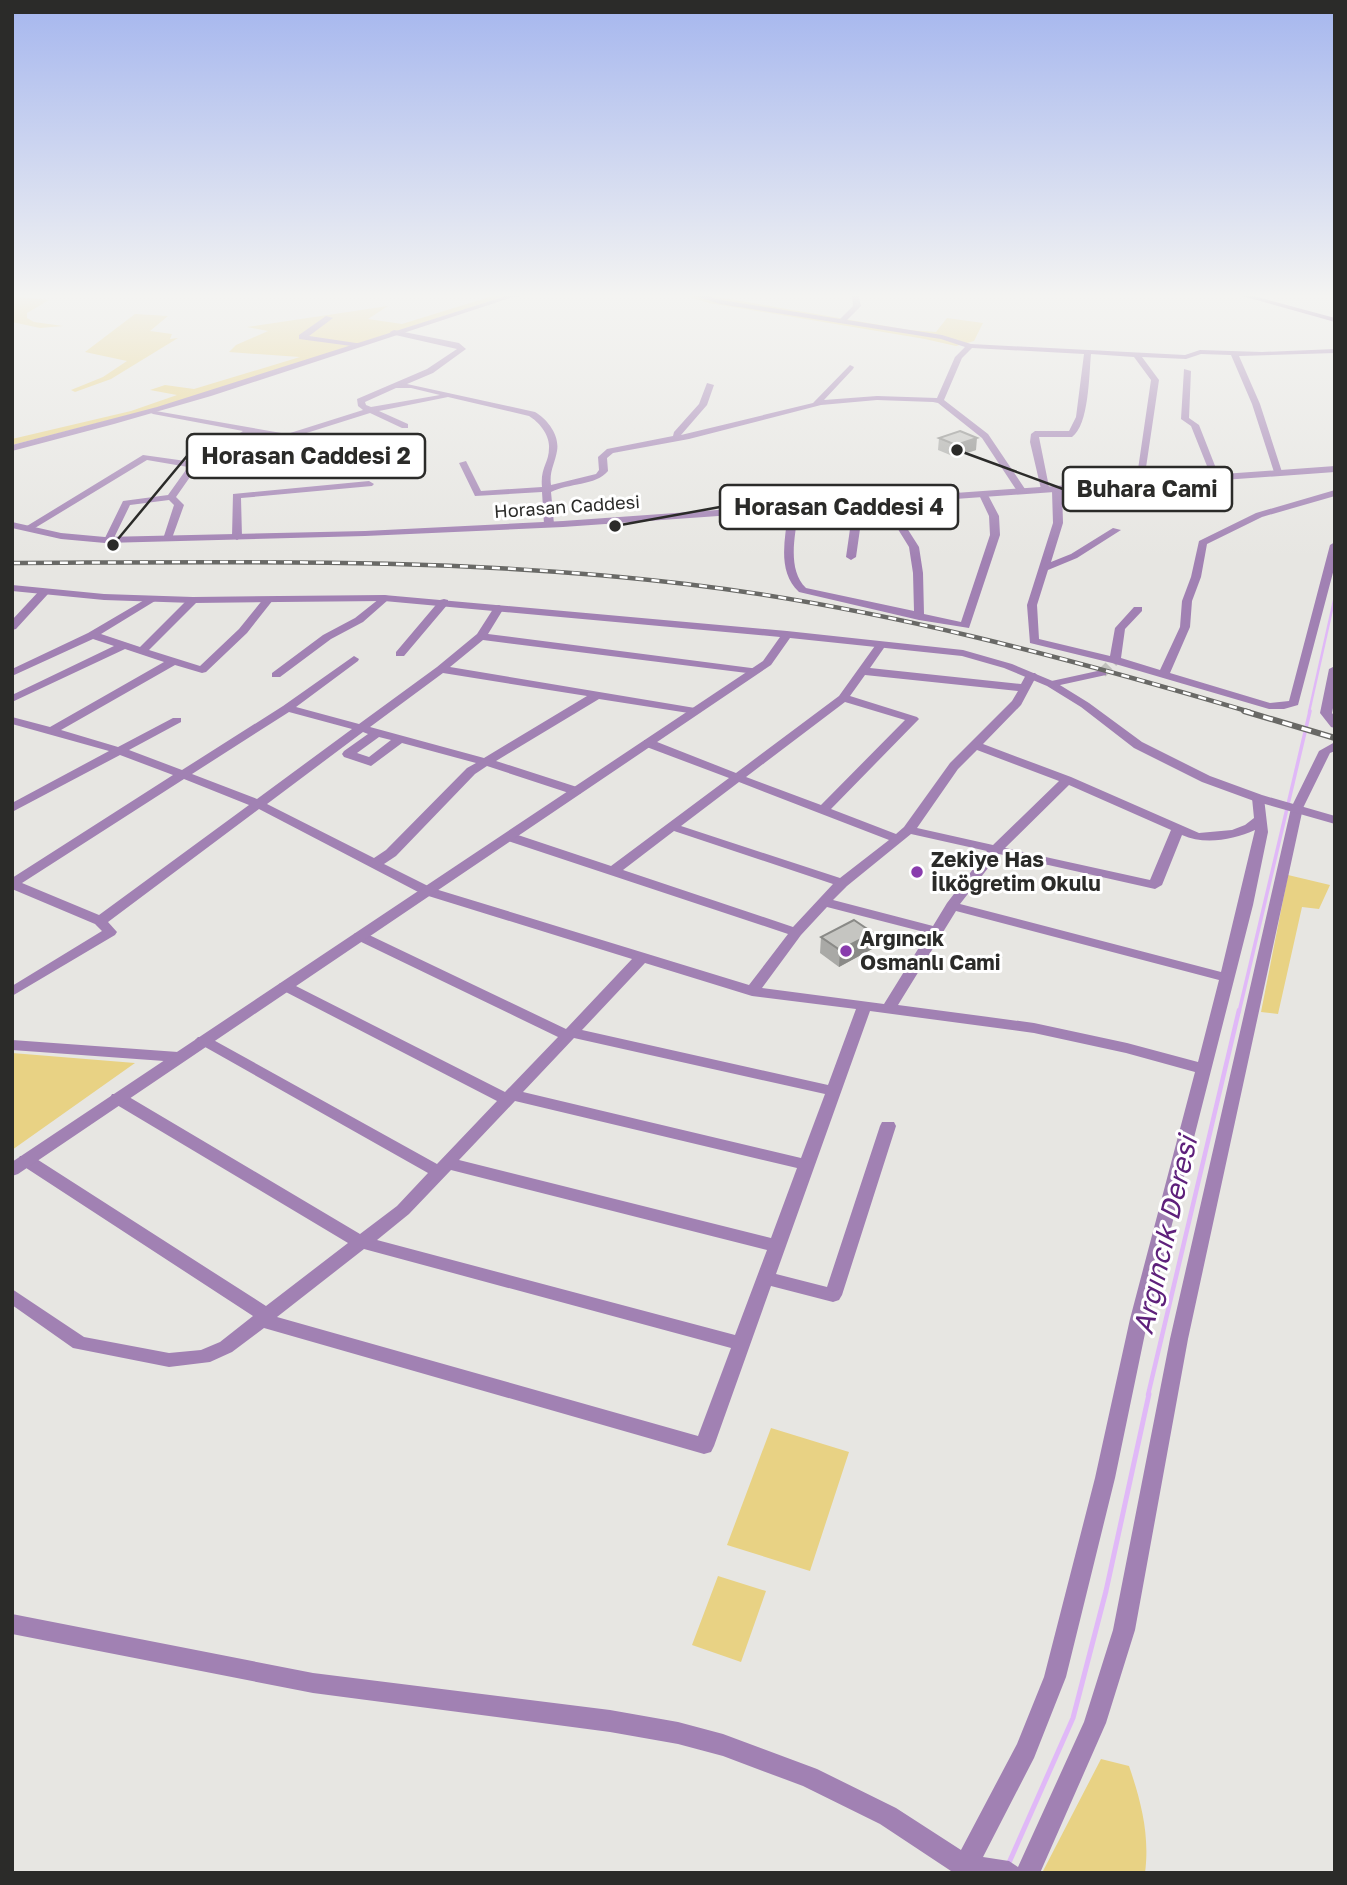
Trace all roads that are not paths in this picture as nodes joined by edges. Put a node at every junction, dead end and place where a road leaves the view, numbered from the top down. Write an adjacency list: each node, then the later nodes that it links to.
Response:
1 (244, 382): 15 (street)
2 (405, 382): 10 (street)
3 (837, 382): 13 (street)
4 (948, 382): 12 (street)
5 (1084, 382): 29 (street)
6 (1155, 382): 27 (street)
7 (1187, 382): 26 (street)
8 (1246, 382): 25 (street)
9 (710, 385): 19 (street)
10 (396, 386): 11 (street); 14 (street)
11 (449, 396): 14 (street); 30 (street)
12 (940, 401): 13 (street); 31 (street)
13 (816, 404): 19 (street)
14 (370, 410): 16 (street); 18 (street)
15 (153, 412): 17 (street); 20 (street)
16 (405, 426)
17 (250, 431): 18 (street); 23 (street)
18 (289, 436): 21 (street)
19 (678, 438): 30 (street)
20 (12, 448)
21 (414, 458)
22 (463, 463): 30 (street)
23 (194, 465): 34 (street); 41 (street)
24 (1335, 471): 25 (street, Horasan Caddesi); 32 (street, Horasan Caddesi)
25 (1279, 472): 26 (street, Horasan Caddesi)
26 (1215, 476): 27 (street, Horasan Caddesi)
27 (1139, 481): 29 (street, Horasan Caddesi)
28 (369, 484): 44 (street)
29 (1044, 487): 31 (street, Horasan Caddesi)
30 (547, 489): 39 (street)
31 (1020, 489): 39 (street, Horasan Caddesi)
32 (1057, 491): 35 (street, Horasan Caddesi); 49 (street)
33 (1335, 493): 79 (street)
34 (172, 497): 45 (street); 46 (street)
35 (985, 497): 36 (street, Horasan Caddesi); 59 (street)
36 (888, 505): 37 (street, Horasan Caddesi); 59 (street)
37 (858, 508): 38 (street, Horasan Caddesi); 48 (street)
38 (793, 513): 43 (street, Horasan Caddesi); 59 (street)
39 (549, 524): 44 (street, Horasan Caddesi)
40 (12, 525): 41 (street, Horasan Caddesi)
41 (27, 529): 46 (street, Horasan Caddesi)
42 (1116, 530): 49 (street)
43 (12, 532)
44 (237, 537): 45 (street, Horasan Caddesi)
45 (169, 539): 46 (street, Horasan Caddesi)
46 (109, 540)
47 (1335, 545): 79 (street)
48 (850, 557)
49 (1044, 568): 70 (street)
50 (12, 588): 51 (street)
51 (44, 592): 53 (street); 60 (street)
52 (384, 597): 55 (street); 56 (street); 77 (street)
53 (150, 599): 54 (street); 62 (street)
54 (193, 600): 55 (street); 66 (street)
55 (268, 600): 69 (street)
56 (444, 603): 57 (street); 67 (street)
57 (499, 608): 61 (street); 63 (street)
58 (1138, 609): 70 (street)
59 (919, 617)
60 (12, 627)
61 (787, 634): 65 (street); 73 (street)
62 (92, 635): 64 (street); 75 (street)
63 (481, 636): 71 (street); 73 (street)
64 (124, 645): 66 (street); 84 (street)
65 (881, 645): 74 (street); 78 (street)
66 (143, 650): 69 (street)
67 (400, 654)
68 (354, 659): 85 (street)
69 (176, 660): 91 (street)
70 (1115, 660): 79 (street)
71 (441, 669): 82 (street); 90 (street)
72 (1335, 669): 89 (street)
73 (755, 671): 86 (street)
74 (862, 671): 81 (street); 83 (street)
75 (12, 673)
76 (1102, 673): 80 (street)
77 (276, 675)
78 (1031, 675): 80 (street); 81 (street)
79 (1163, 675)
80 (1051, 684): 103 (street)
81 (1025, 688): 95 (street)
82 (597, 695): 86 (street); 98 (street)
83 (843, 698): 100 (street); 107 (street)
84 (12, 699)
85 (287, 708): 90 (street); 99 (street)
86 (695, 711): 94 (street)
87 (12, 720): 91 (street)
88 (177, 720): 97 (street)
89 (1335, 725)
90 (359, 727): 92 (street); 104 (street)
91 (51, 732): 97 (street)
92 (376, 733): 93 (street); 93 (street)
93 (400, 739): 98 (street)
94 (648, 743): 100 (street); 102 (street)
95 (975, 745): 101 (street); 112 (street)
96 (1335, 746): 106 (street)
97 (121, 751): 99 (street); 105 (street)
98 (486, 762): 102 (street); 116 (street)
99 (184, 775): 104 (street); 119 (street)
100 (739, 778): 107 (street); 110 (street)
101 (1067, 780): 111 (street); 115 (street)
102 (576, 791): 113 (street)
103 (1264, 800): 106 (street); 108 (street)
104 (257, 804): 116 (street); 123 (street)
105 (12, 808)
106 (1295, 808): 109 (street); 155 (street)
107 (823, 810): 114 (street)
108 (1261, 819): 111 (street); 128 (street)
109 (1335, 820)
110 (673, 827): 117 (street); 118 (street)
111 (1178, 829): 115 (street)
112 (909, 830): 114 (street); 115 (street)
113 (510, 837): 117 (street); 120 (street)
114 (898, 839): 118 (street)
115 (995, 850): 122 (street)
116 (374, 864): 120 (street)
117 (613, 871): 125 (street)
118 (842, 883): 121 (street)
119 (12, 884): 123 (street)
120 (427, 891): 126 (street); 127 (street)
121 (824, 902): 124 (street); 125 (street)
122 (953, 906): 124 (street); 128 (street)
123 (100, 921): 131 (street)
124 (937, 931): 133 (street)
125 (796, 932): 130 (street)
126 (360, 936): 129 (street); 134 (street)
127 (642, 957): 130 (street); 134 (street)
128 (1227, 978): 138 (street)
129 (285, 986): 135 (street); 141 (street)
130 (752, 990): 132 (street)
131 (12, 992)
132 (865, 1006): 133 (street); 139 (street)
133 (888, 1009): 138 (street)
134 (569, 1034): 139 (street); 141 (street)
135 (202, 1040): 137 (street); 145 (street)
136 (12, 1045): 137 (street)
137 (178, 1057): 140 (street)
138 (1203, 1069): 153 (street)
139 (834, 1091): 144 (street)
140 (118, 1098): 143 (street); 146 (street)
141 (509, 1098): 144 (street); 145 (street)
142 (888, 1126): 148 (street)
143 (19, 1165): 150 (street)
144 (807, 1165): 147 (street)
145 (443, 1167): 146 (street); 147 (street)
146 (362, 1242): 150 (street); 151 (street)
147 (777, 1246): 148 (street)
148 (765, 1278): 151 (street)
149 (12, 1296): 150 (street)
150 (264, 1318): 151 (street)
151 (742, 1344)
152 (12, 1624): 153 (street)
153 (964, 1870): 154 (street)
154 (1009, 1873)
155 (1028, 1873)

